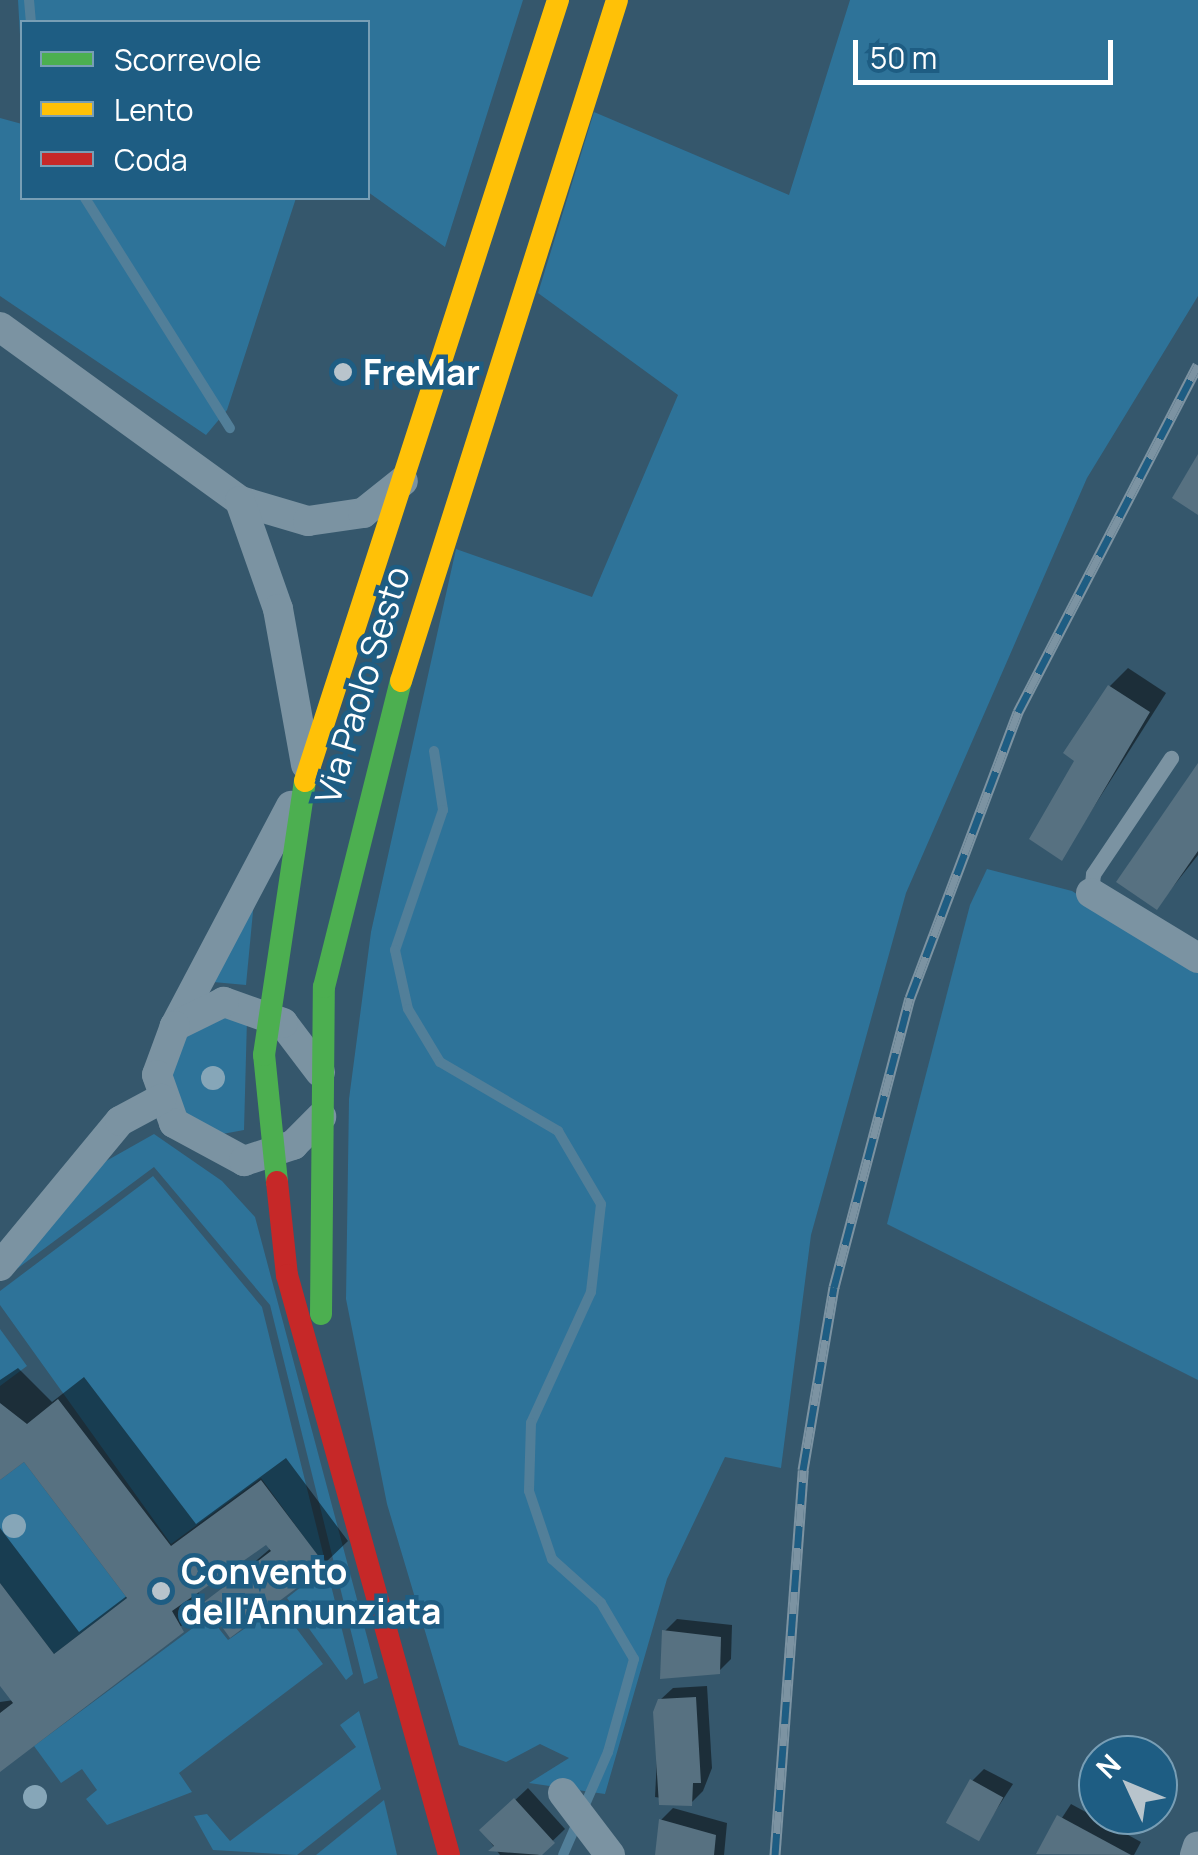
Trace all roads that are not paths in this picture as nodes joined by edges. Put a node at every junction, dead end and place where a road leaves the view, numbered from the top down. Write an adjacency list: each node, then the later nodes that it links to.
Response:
1 (558, 0): 4 (street, Via Paolo Sesto)
2 (616, 0): 12 (street, Via Paolo Sesto)
3 (0, 327): 5 (street)
4 (405, 479): 5 (street); 7 (street, Via Paolo Sesto)
5 (240, 501): 7 (street)
6 (1171, 758): 8 (lane)
7 (307, 770): 10 (street, Via Paolo Sesto); 11 (street, Via Paolo Sesto)
8 (1091, 893): 9 (street)
9 (1198, 958)
10 (267, 1011): 11 (street); 12 (street); 15 (street, Via Paolo Sesto)
11 (175, 1026): 13 (street, Via Paolo Sesto)
12 (320, 1072): 14 (street, Via Paolo Sesto)
13 (161, 1099): 15 (street); 16 (street)
14 (321, 1117): 15 (street); 17 (street, Via Paolo Sesto)
15 (268, 1158): 17 (street, Via Paolo Sesto)
16 (0, 1266)
17 (332, 1414): 20 (street, Via Paolo Sesto)
18 (563, 1793): 21 (street)
19 (1198, 1846): 22 (street)
20 (449, 1855)
21 (610, 1855)
22 (1195, 1855)

